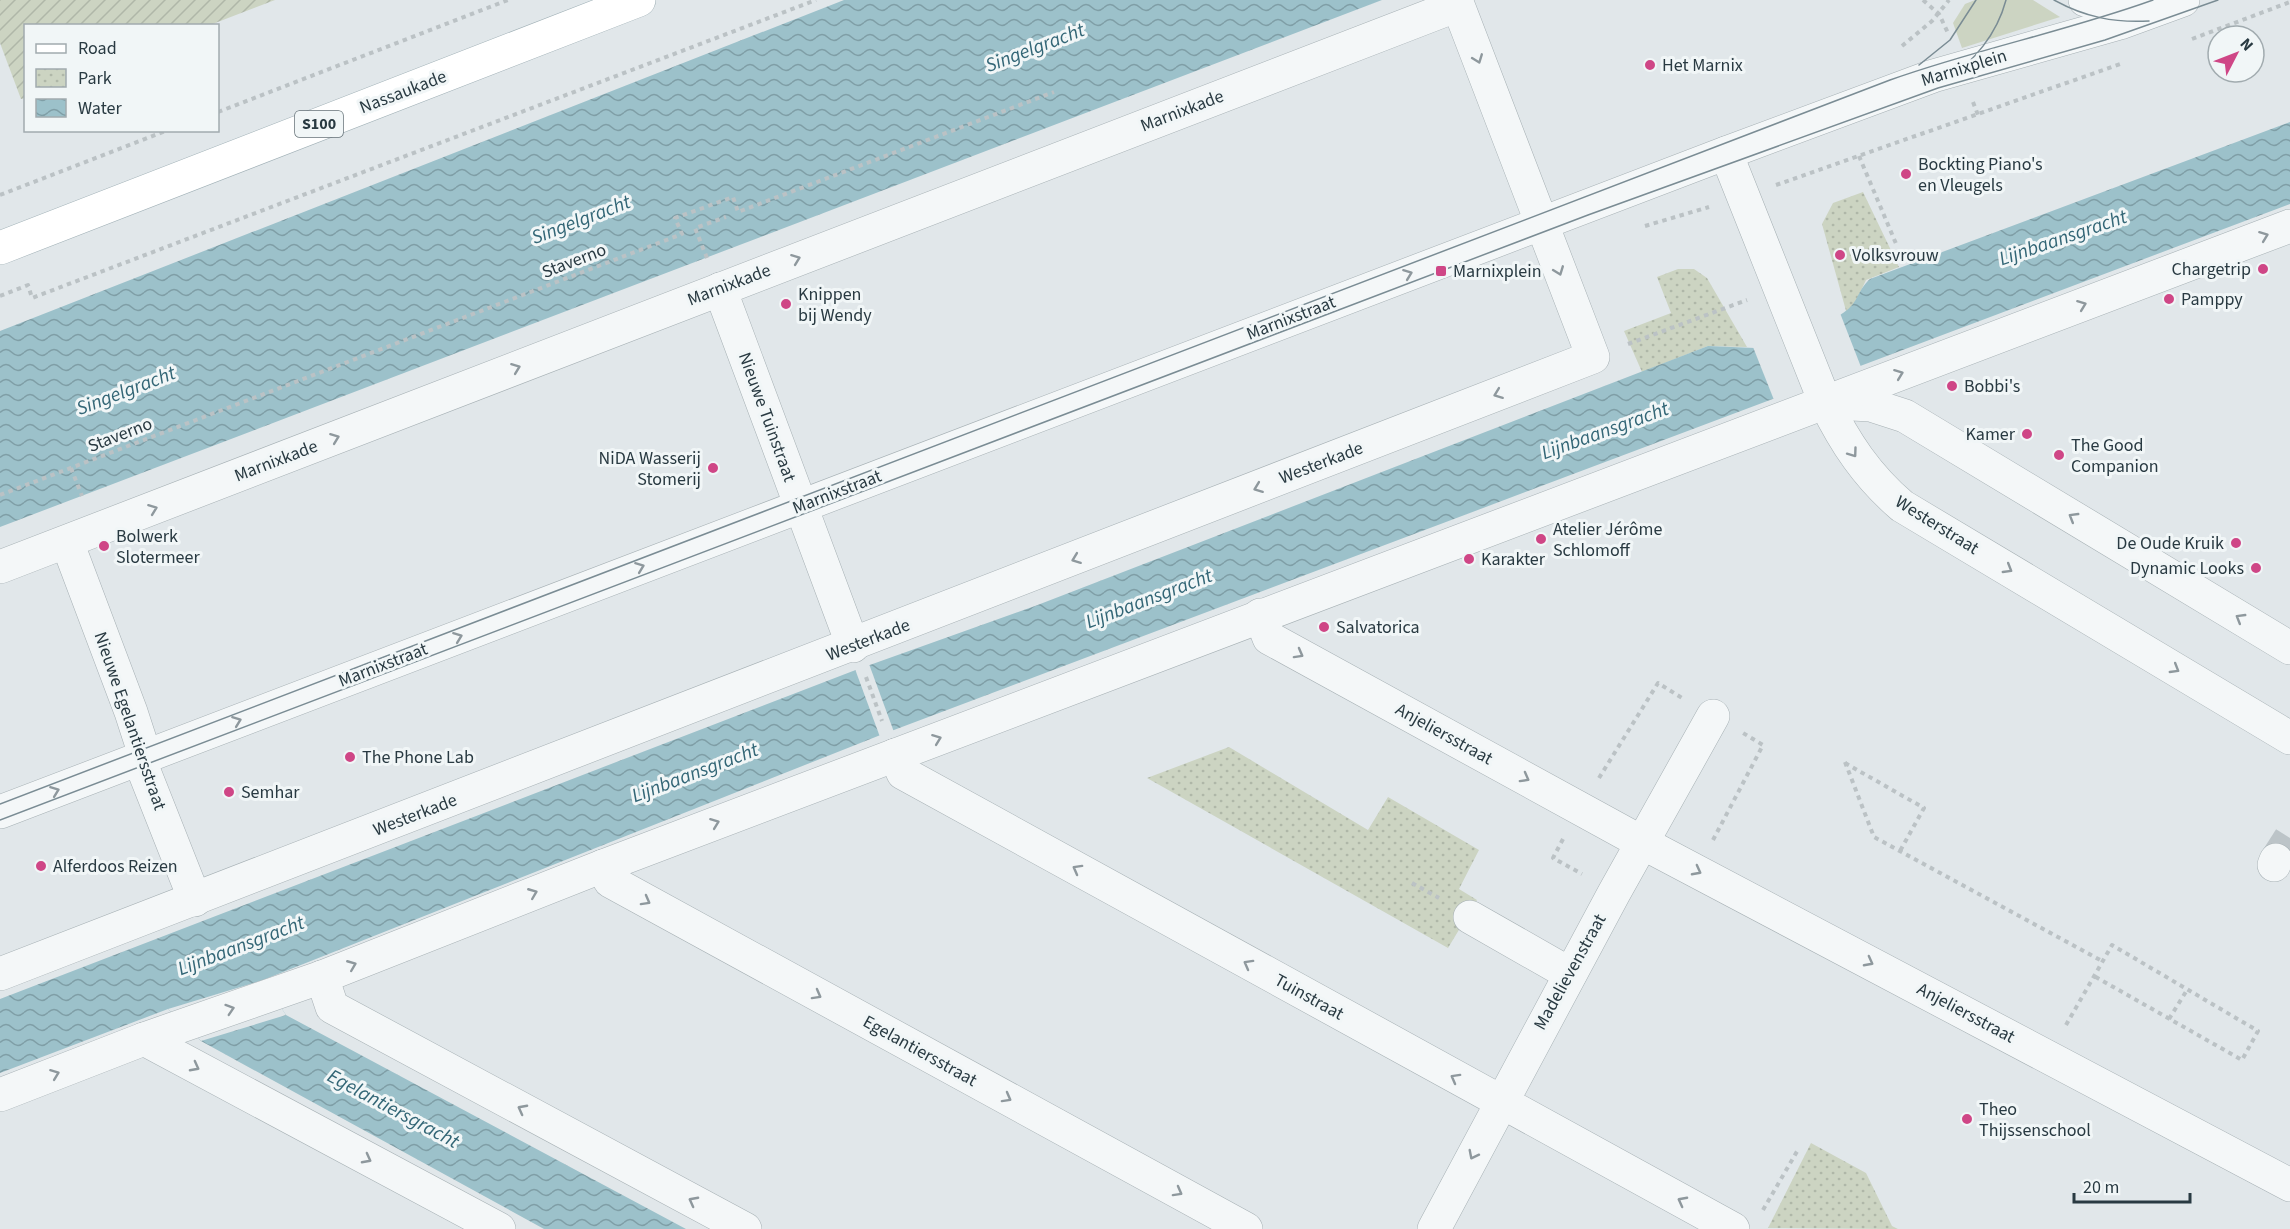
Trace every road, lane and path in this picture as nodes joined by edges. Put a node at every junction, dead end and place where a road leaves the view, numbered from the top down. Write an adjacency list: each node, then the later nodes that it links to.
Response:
1 (508, 0): 13 (path)
2 (639, 0): 25 (main road, Nassaukade / S100)
3 (816, 0): 28 (path)
4 (1923, 0): 8 (path)
5 (2085, 0): 9 (street)
6 (2183, 0): 9 (street)
7 (2290, 2): 10 (path)
8 (1939, 14)
9 (2146, 14): 15 (street, Marnixplein)
10 (2181, 43)
11 (2129, 61): 16 (path)
12 (1054, 92): 31 (path, Staverno)
13 (219, 112)
14 (163, 132): 18 (path)
15 (1726, 153): 17 (street, Marnixplein); 19 (street)
16 (1859, 156): 19 (path); 24 (path)
17 (1675, 172): 21 (street, Marnixstraat)
18 (0, 195)
19 (1743, 196): 26 (street)
20 (726, 217): 23 (path)
21 (1540, 220): 27 (street, Marnixkade, one-way to 21); 29 (street, one-way to 29); 34 (street, Marnixstraat, one-way to 21)
22 (2290, 226): 30 (street, one-way to 22)
23 (695, 228)
24 (1897, 246)
25 (0, 248)
26 (1780, 287): 29 (path); 30 (street)
27 (720, 289): 34 (street, Nieuwe Tuinstraat); 35 (street, Marnixkade, one-way to 27)
28 (0, 296)
29 (1593, 357): 39 (street, Westerkade, one-way to 39)
30 (1822, 393): 37 (street); 38 (street, one-way to 30); 42 (street, Westerstraat, one-way to 42)
31 (72, 468): 32 (path, Staverno); 33 (path, Staverno)
32 (0, 495)
33 (82, 496)
34 (801, 506): 39 (street, Nieuwe Tuinstraat); 44 (street, Marnixstraat, one-way to 34)
35 (67, 542): 36 (street, Marnixkade); 44 (street, Nieuwe Egelantiersstraat)
36 (0, 567)
37 (1260, 615): 43 (street, one-way to 37); 45 (street, Anjeliersstraat, one-way to 45)
38 (2290, 648)
39 (858, 656): 41 (path); 51 (street, Westerkade)
40 (1713, 716): 47 (street)
41 (883, 722)
42 (2290, 738)
43 (895, 755): 49 (street, one-way to 43); 63 (street, Tuinstraat, one-way to 43)
44 (143, 757): 46 (street, Marnixstraat, one-way to 44); 51 (street, Nieuwe Egelantiersstraat)
45 (1581, 808): 47 (street, Anjeliersstraat); 50 (path)
46 (0, 812)
47 (1641, 842): 50 (street, Madelievenstraat); 61 (street, Anjeliersstraat, one-way to 61)
48 (1900, 851): 48 (path); 53 (path)
49 (603, 866): 56 (street, one-way to 49); 69 (street, Egelantiersstraat, one-way to 69)
50 (1614, 893): 55 (street, Madelievenstraat)
51 (195, 900): 54 (street, Westerkade)
52 (1470, 917): 55 (street)
53 (2102, 961): 57 (path); 58 (path)
54 (0, 974)
55 (1570, 974): 63 (street, Madelievenstraat)
56 (322, 976): 60 (street, one-way to 56); 68 (street, one-way to 56)
57 (2094, 976): 59 (path); 61 (path)
58 (2187, 990): 59 (path); 59 (path)
59 (2169, 1019)
60 (144, 1039): 62 (street, one-way to 60); 67 (street, one-way to 67)
61 (2047, 1056): 65 (street, Anjeliersstraat)
62 (0, 1095)
63 (1499, 1103): 66 (street, Tuinstraat, one-way to 63); 70 (street, Madelievenstraat, one-way to 70)
64 (1799, 1148): 66 (path)
65 (2290, 1185)
66 (1745, 1224)
67 (499, 1229)
68 (745, 1229)
69 (1246, 1229)
70 (1434, 1229)

